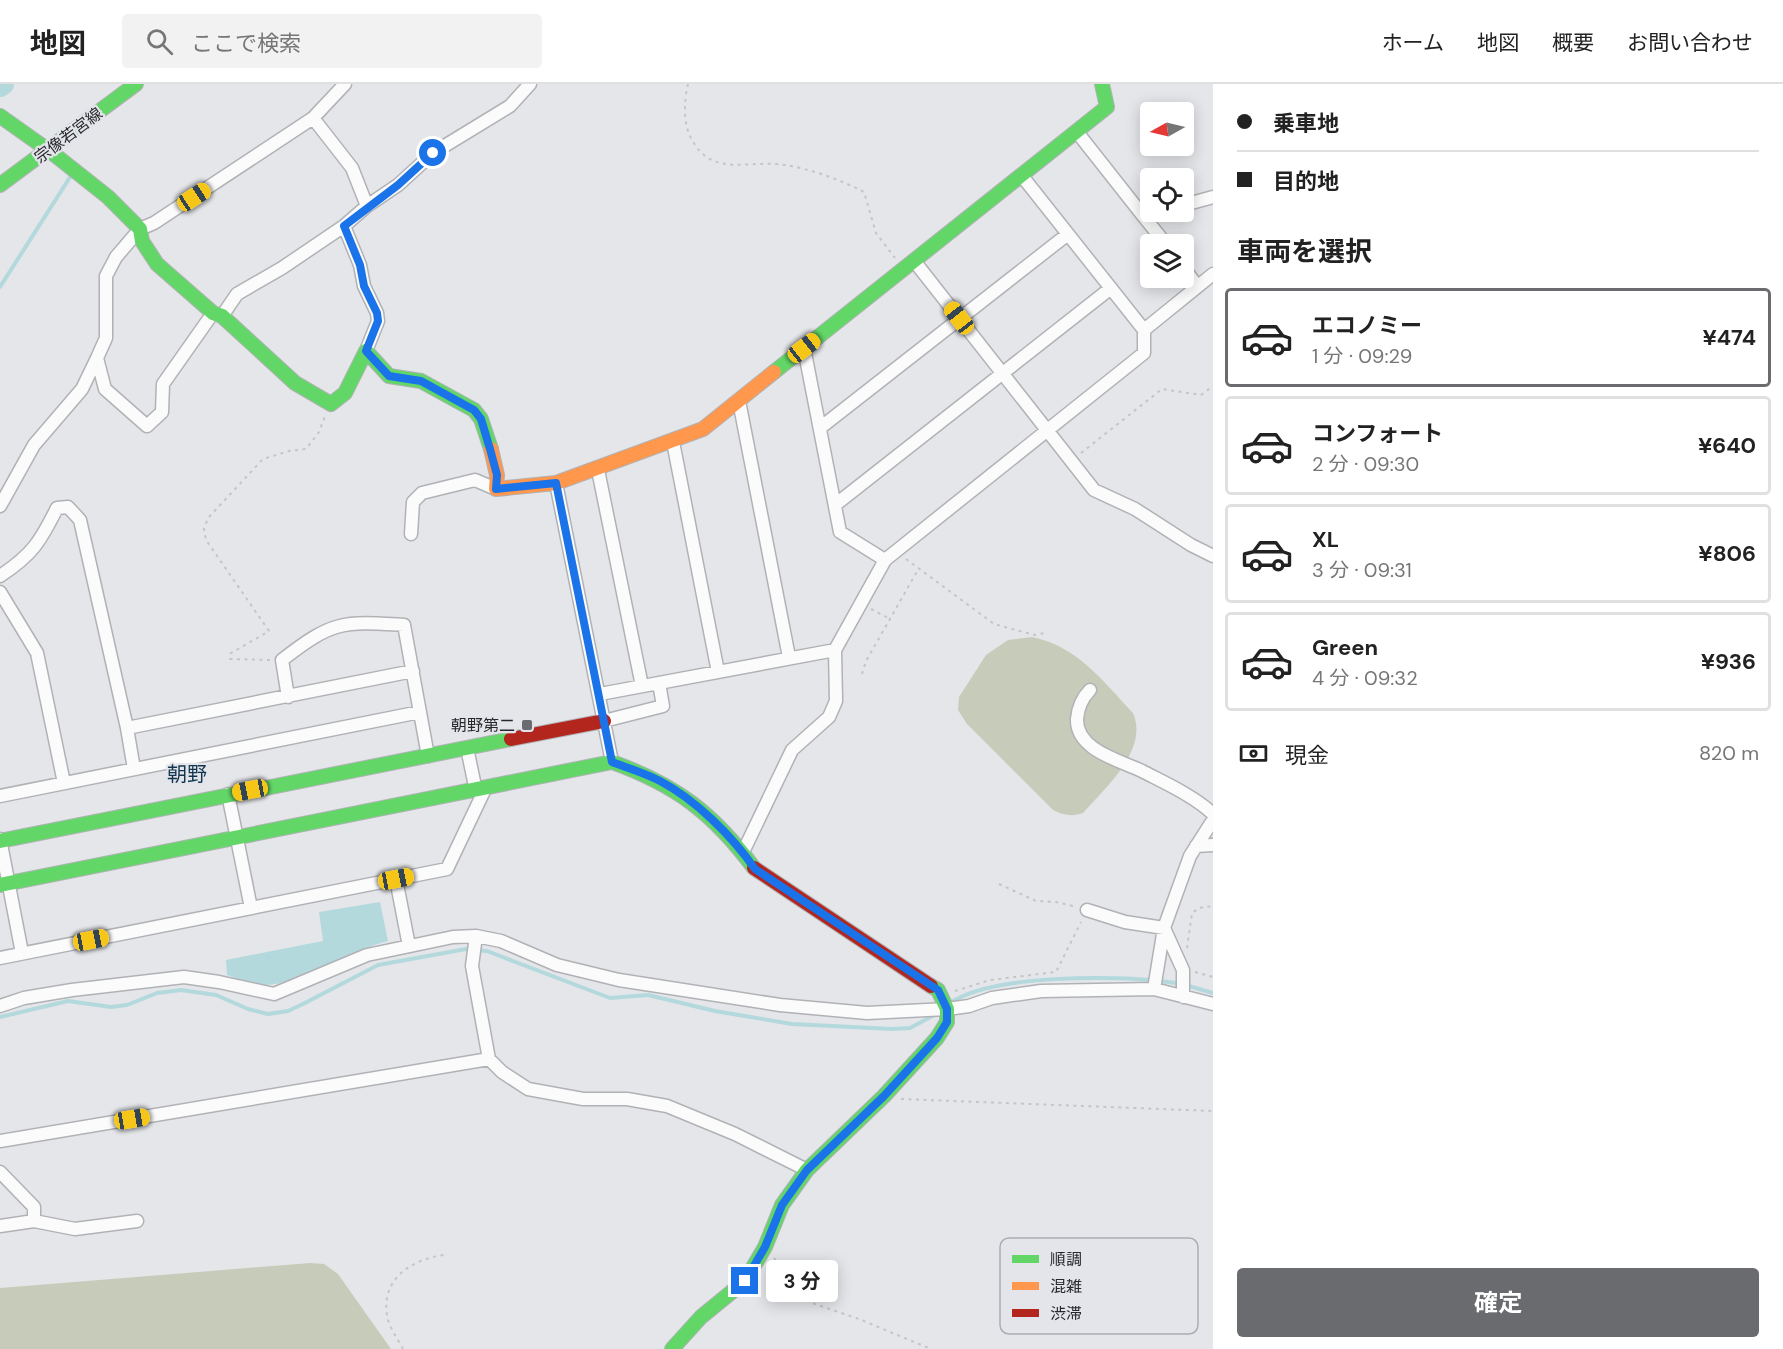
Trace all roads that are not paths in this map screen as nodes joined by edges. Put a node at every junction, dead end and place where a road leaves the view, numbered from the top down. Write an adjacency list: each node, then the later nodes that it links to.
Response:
1 (136, 84): 8 (street, 宗像若宮線)
2 (345, 84): 6 (street)
3 (530, 84): 13 (street)
4 (1102, 84): 7 (street)
5 (0, 116): 8 (street)
6 (312, 118): 13 (street); 17 (street)
7 (1077, 132): 9 (street); 14 (street)
8 (50, 150): 10 (street, 宗像若宮線); 17 (street)
9 (1022, 176): 18 (street); 20 (street)
10 (0, 185)
11 (1213, 196): 12 (street)
12 (1194, 203)
13 (367, 206): 16 (street)
14 (1140, 212)
15 (1148, 222): 19 (street)
16 (344, 226): 25 (street); 29 (street)
17 (141, 229): 25 (street); 30 (street)
18 (1068, 234): 24 (street); 26 (street)
19 (1158, 234)
20 (909, 266): 26 (street); 28 (street)
21 (1213, 274): 23 (street)
22 (1194, 282): 23 (street)
23 (1197, 286): 27 (street)
24 (1111, 288): 27 (street); 31 (street)
25 (217, 314): 29 (street); 30 (street)
26 (959, 318): 31 (street); 33 (street)
27 (1144, 330): 34 (street)
28 (804, 348): 32 (street); 33 (street)
29 (366, 351): 38 (street)
30 (97, 358): 40 (street)
31 (1003, 373): 34 (street); 39 (street)
32 (739, 401): 35 (street); 47 (street)
33 (820, 428): 39 (street)
34 (1048, 430): 42 (street); 43 (street)
35 (673, 442): 36 (street); 49 (street)
36 (598, 470): 37 (street); 51 (street)
37 (556, 483): 38 (street); 53 (street)
38 (496, 489): 41 (street)
39 (835, 505): 43 (street)
40 (0, 506)
41 (411, 534)
42 (1213, 556)
43 (885, 560): 46 (street)
44 (0, 576): 57 (street)
45 (0, 592): 62 (street)
46 (835, 650): 47 (street); 72 (street)
47 (789, 657): 49 (street)
48 (413, 671): 54 (street); 54 (street); 55 (street)
49 (718, 672): 50 (street)
50 (660, 683): 51 (street); 56 (street)
51 (642, 686): 53 (street)
52 (1090, 690): 66 (street)
53 (600, 694): 56 (street)
54 (288, 697): 57 (street)
55 (420, 712): 59 (street); 61 (street)
56 (604, 721): 58 (street); 60 (street)
57 (127, 728): 61 (street)
58 (467, 748): 59 (street); 63 (street)
59 (428, 756): 64 (street)
60 (612, 762): 63 (street); 72 (street)
61 (134, 769): 62 (street)
62 (64, 783): 65 (street)
63 (480, 790): 68 (street); 73 (street)
64 (228, 794): 68 (street); 69 (street)
65 (0, 796)
66 (1213, 814)
67 (1213, 820): 70 (street)
68 (237, 839): 74 (street); 75 (street)
69 (0, 840): 74 (street)
70 (1196, 846): 71 (street); 77 (street)
71 (1213, 846)
72 (743, 852): 84 (street)
73 (396, 879): 75 (street); 79 (street)
74 (4, 884): 80 (street)
75 (251, 908): 80 (street)
76 (1087, 910): 77 (street)
77 (1164, 928): 82 (street); 83 (street)
78 (476, 936): 79 (street); 84 (street); 87 (street)
79 (409, 946): 86 (street)
80 (22, 953): 81 (street)
81 (0, 958)
82 (1154, 989): 83 (street); 84 (street)
83 (1183, 997): 85 (street)
84 (944, 1003): 89 (street)
85 (1213, 1004)
86 (0, 1006)
87 (489, 1059): 88 (street); 89 (street)
88 (0, 1141)
89 (807, 1170): 94 (street)
90 (0, 1172): 91 (street)
91 (34, 1221): 92 (street); 93 (street)
92 (137, 1221)
93 (0, 1226)
94 (672, 1349)

